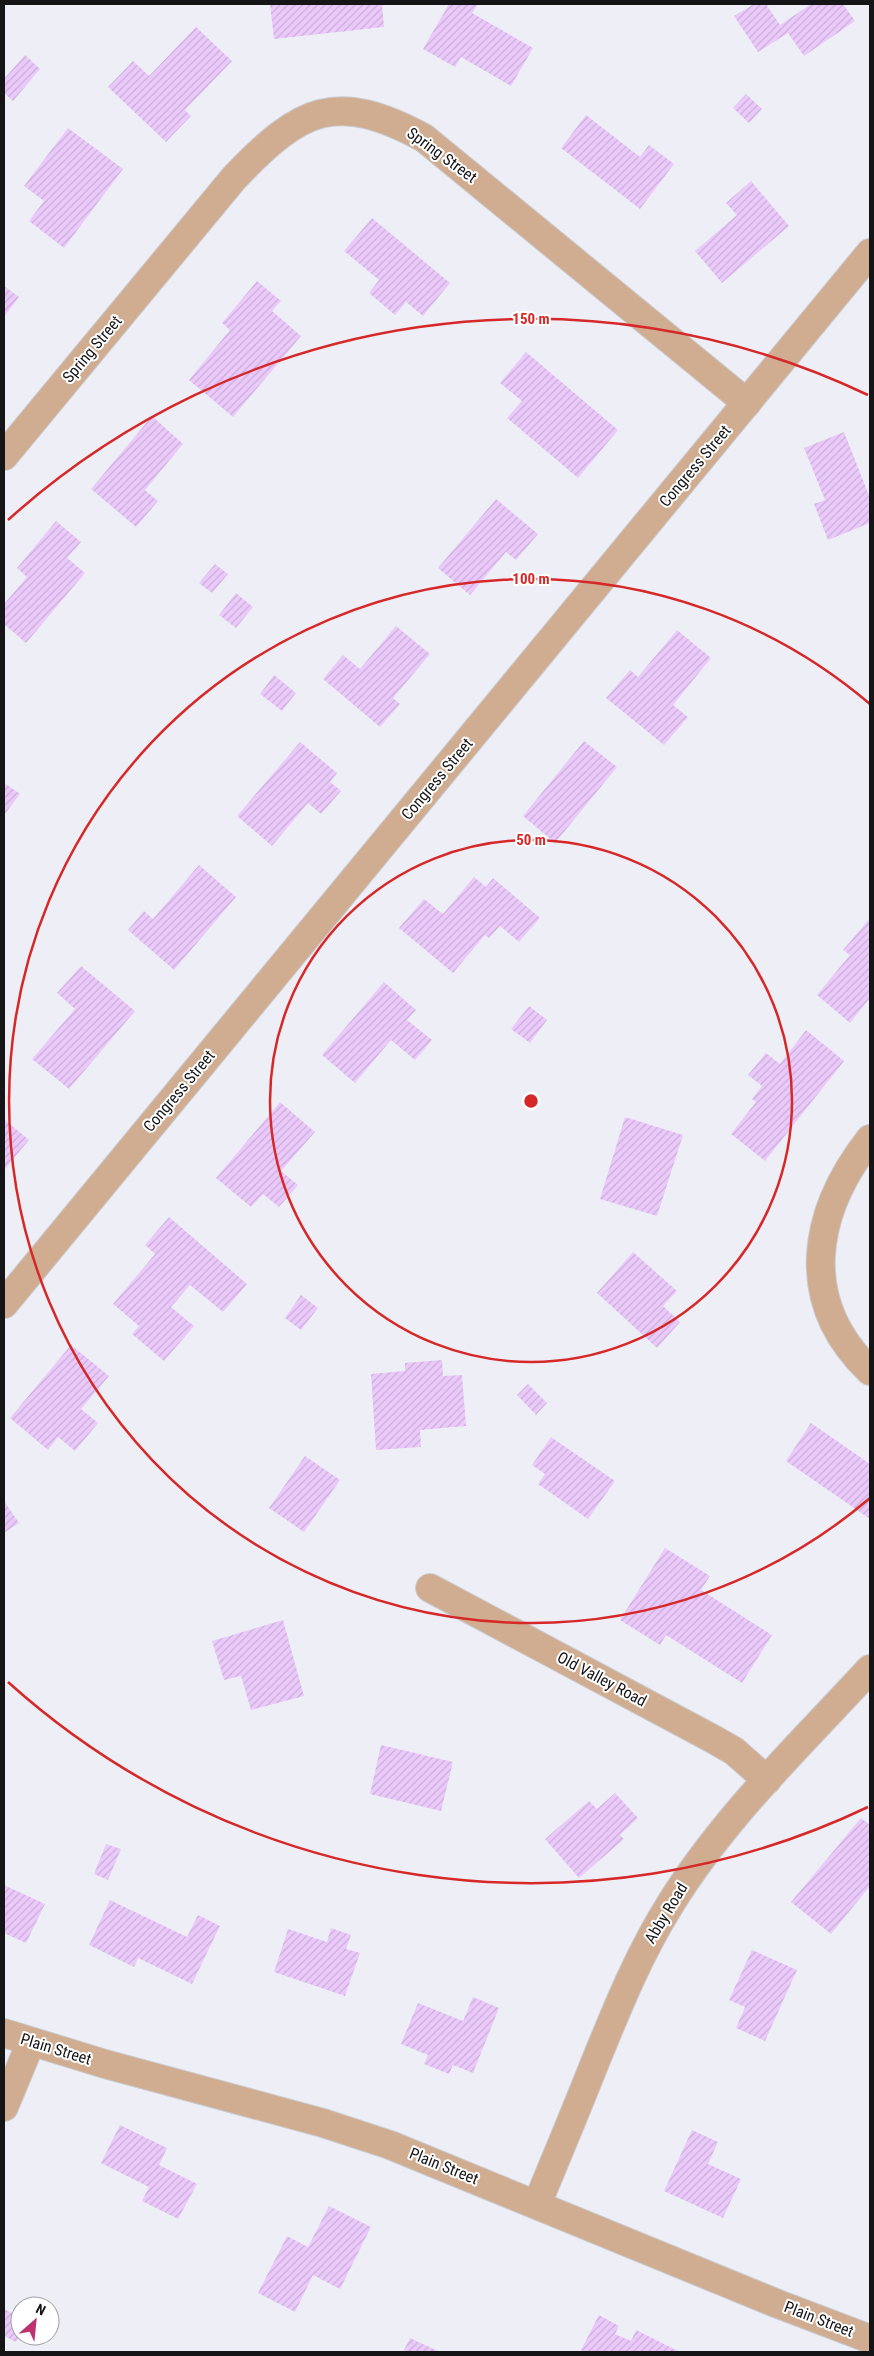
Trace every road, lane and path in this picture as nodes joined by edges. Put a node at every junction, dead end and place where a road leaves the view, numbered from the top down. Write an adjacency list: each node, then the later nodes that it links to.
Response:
1 (870, 253): 2 (street, Congress Street)
2 (747, 403): 3 (street, Spring Street); 5 (street, Congress Street)
3 (4, 456)
4 (870, 1139): 6 (street)
5 (4, 1304)
6 (870, 1370)
7 (430, 1588): 9 (street, Old Valley Road)
8 (870, 1669): 9 (street, Abby Road)
9 (767, 1780): 13 (street, Abby Road)
10 (4, 2033): 11 (street, Plain Street)
11 (31, 2042): 12 (street); 13 (street, Plain Street)
12 (4, 2108)
13 (537, 2204): 14 (street, Plain Street)
14 (870, 2339)

